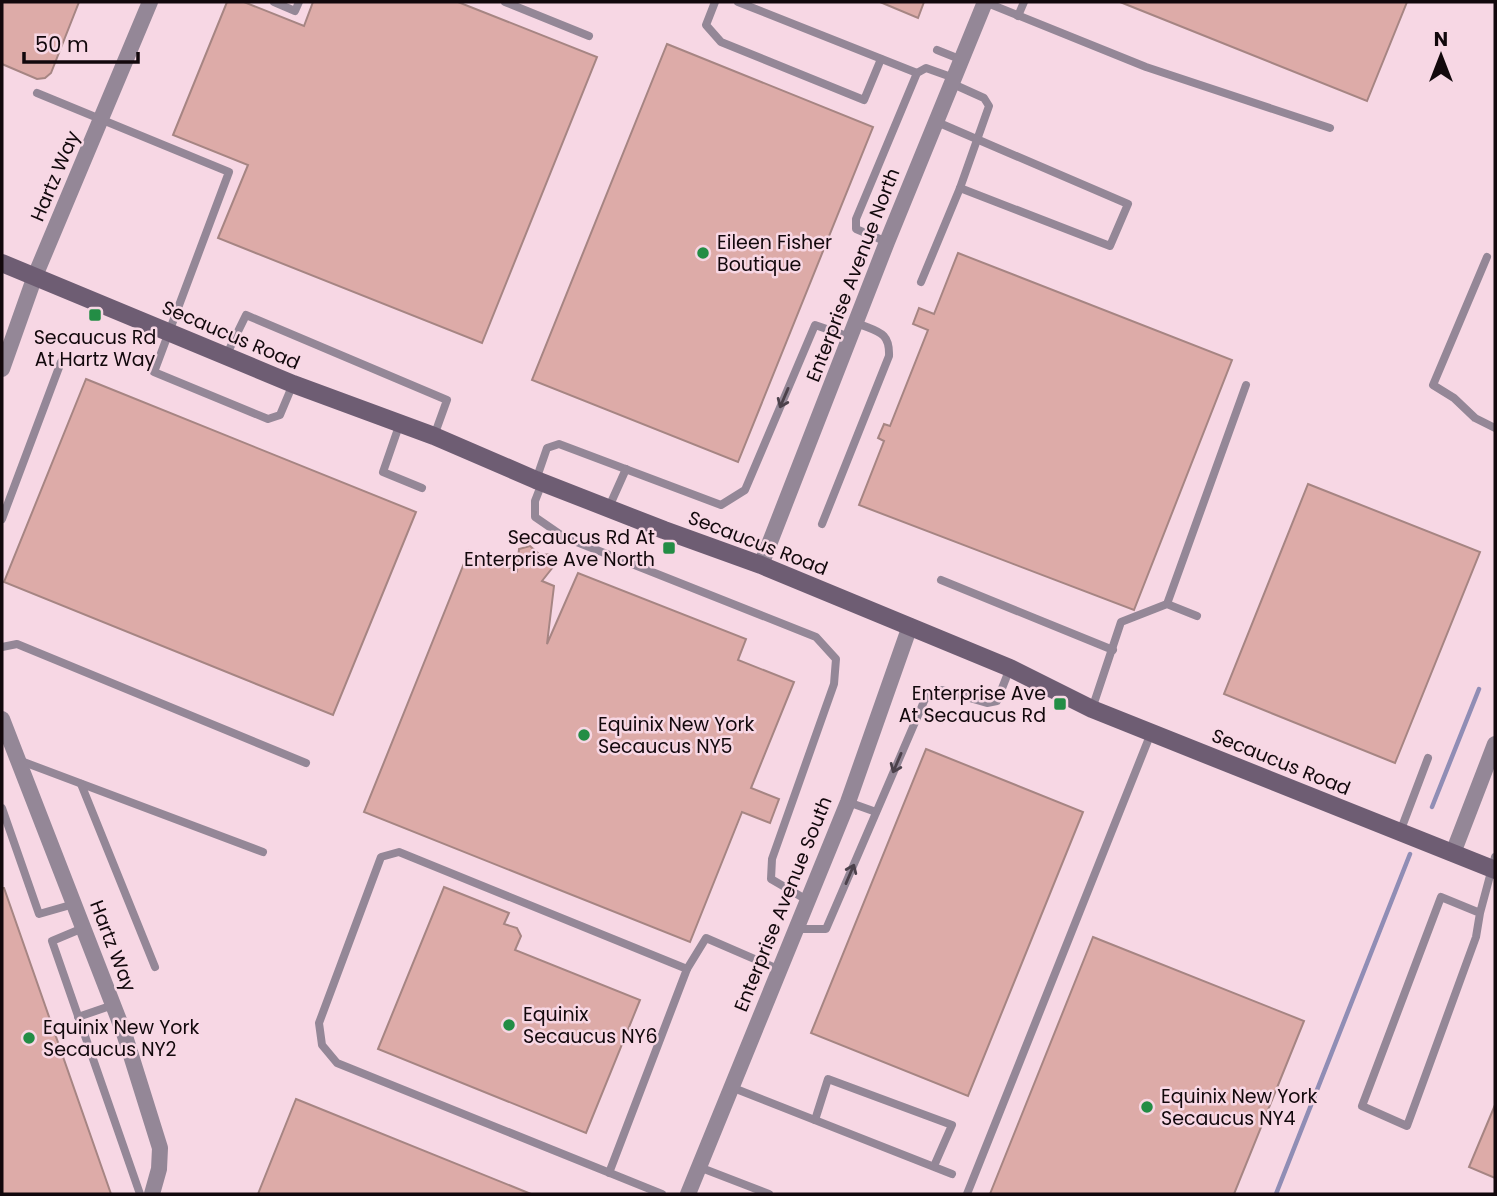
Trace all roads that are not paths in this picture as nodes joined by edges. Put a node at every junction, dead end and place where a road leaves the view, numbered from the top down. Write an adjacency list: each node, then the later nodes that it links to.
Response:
1 (149, 2): 17 (street, Hartz Way)
2 (274, 2): 3 (lane)
3 (299, 2)
4 (505, 2): 10 (lane)
5 (715, 2): 12 (lane)
6 (738, 2): 12 (lane)
7 (985, 2): 9 (lane); 13 (street, Enterprise Avenue North)
8 (1024, 2): 9 (lane)
9 (1018, 16): 19 (lane)
10 (589, 36)
11 (937, 50): 13 (lane)
12 (881, 59): 14 (lane)
13 (962, 60): 15 (street, Enterprise Avenue North)
14 (917, 73): 15 (lane); 22 (lane)
15 (954, 81): 18 (street, Enterprise Avenue North); 20 (lane)
16 (37, 93): 17 (lane)
17 (103, 119): 25 (street, Hartz Way); 28 (lane)
18 (937, 122): 20 (lane); 22 (street, Enterprise Avenue North)
19 (1330, 128)
20 (977, 140): 21 (lane); 21 (lane)
21 (960, 188): 26 (lane)
22 (887, 242): 27 (street, Enterprise Avenue North)
23 (1487, 257): 35 (lane)
24 (2, 263): 25 (main road, Secaucus Road)
25 (35, 276): 28 (main road, Secaucus Road); 31 (street, Hartz Way)
26 (921, 282)
27 (854, 330): 37 (lane, one-way to 37); 42 (lane); 43 (street, Enterprise Avenue North)
28 (168, 332): 29 (main road, Secaucus Road); 32 (lane)
29 (226, 356): 32 (main road, Secaucus Road); 36 (lane)
30 (61, 362): 41 (lane)
31 (2, 369)
32 (293, 384): 34 (main road, Secaucus Road)
33 (1246, 385): 45 (lane)
34 (400, 423): 36 (main road, Secaucus Road); 39 (lane)
35 (1495, 428)
36 (434, 436): 38 (main road, Secaucus Road)
37 (626, 469): 38 (lane); 40 (lane)
38 (539, 481): 40 (main road, Secaucus Road); 66 (lane)
39 (422, 488)
40 (609, 508): 43 (main road, Secaucus Road)
41 (2, 519)
42 (822, 524)
43 (761, 565): 47 (main road, Secaucus Road)
44 (942, 580): 49 (lane)
45 (1167, 604): 46 (lane); 49 (lane)
46 (1197, 616)
47 (910, 626): 50 (main road, Secaucus Road); 59 (street, Enterprise Avenue South)
48 (2, 647): 57 (lane)
49 (1113, 650): 51 (lane)
50 (1010, 668): 51 (main road, Secaucus Road); 61 (lane, one-way to 61)
51 (1092, 709): 53 (main road, Secaucus Road)
52 (2, 719): 56 (street, Hartz Way)
53 (1152, 733): 62 (main road, Secaucus Road); 87 (lane)
54 (1495, 744): 64 (street)
55 (1428, 758): 62 (lane)
56 (18, 760): 58 (lane); 67 (street, Hartz Way)
57 (306, 763)
58 (81, 784): 63 (lane); 71 (lane)
59 (848, 802): 61 (lane); 66 (street, Enterprise Avenue South)
60 (2, 808): 67 (lane)
61 (876, 812): 70 (lane, one-way to 61)
62 (1400, 832): 64 (main road, Secaucus Road)
63 (263, 852)
64 (1453, 853): 65 (main road, Secaucus Road)
65 (1495, 866): 68 (lane)
66 (808, 900): 70 (street, Enterprise Avenue South)
67 (74, 904): 69 (street, Hartz Way)
68 (1480, 913): 68 (lane)
69 (83, 928): 74 (street, Hartz Way); 75 (lane)
70 (796, 929): 73 (street, Enterprise Avenue South)
71 (155, 967)
72 (687, 969): 73 (lane); 80 (lane); 80 (lane)
73 (780, 970): 76 (street, Enterprise Avenue South)
74 (113, 1005): 75 (lane); 83 (street, Hartz Way)
75 (78, 1017): 82 (lane)
76 (732, 1087): 77 (lane); 78 (street, Enterprise Avenue South)
77 (815, 1120): 79 (lane); 79 (lane)
78 (699, 1167): 85 (street, Enterprise Avenue South); 86 (lane)
79 (934, 1167): 81 (lane)
80 (609, 1173): 84 (lane)
81 (952, 1174)
82 (140, 1194)
83 (152, 1194)
84 (662, 1194)
85 (688, 1194)
86 (769, 1194)
87 (967, 1194)

